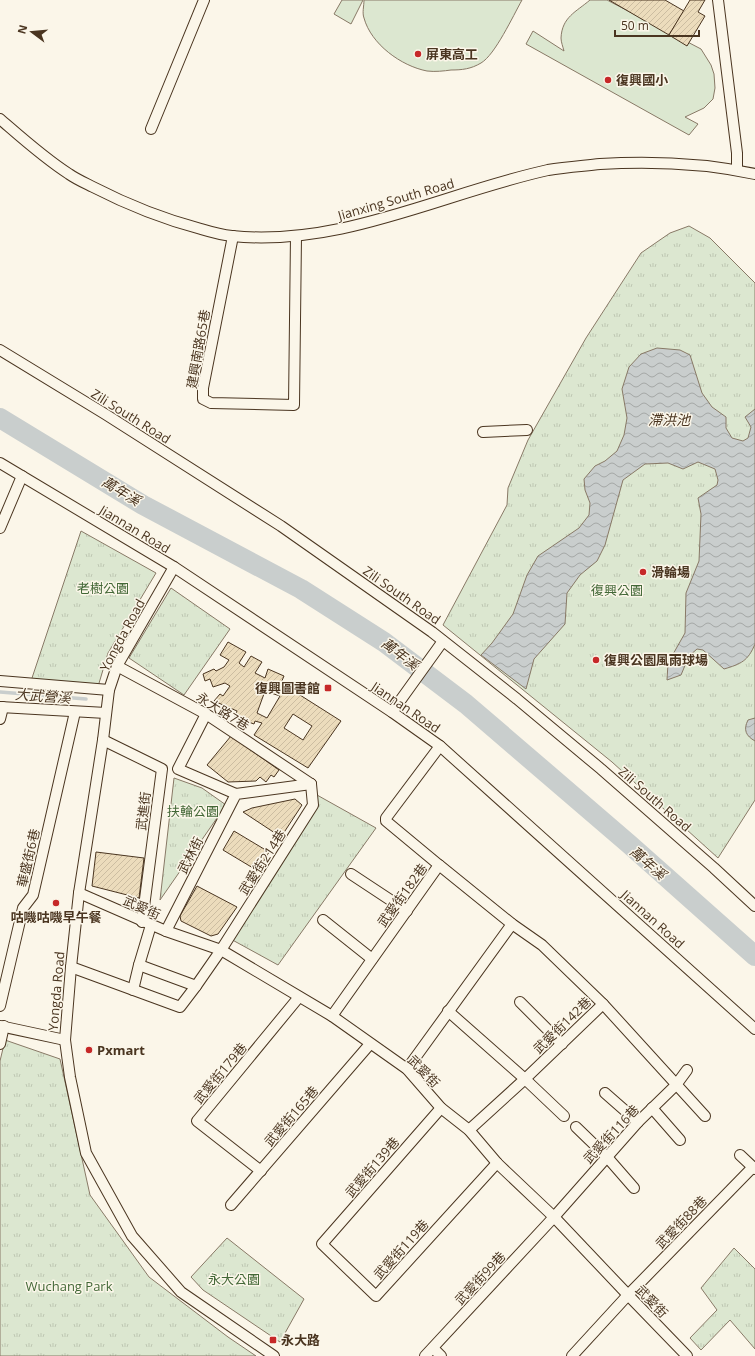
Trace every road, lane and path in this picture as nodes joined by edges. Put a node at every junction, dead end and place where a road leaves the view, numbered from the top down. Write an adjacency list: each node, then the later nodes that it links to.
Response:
1 (204, 0): 4 (street)
2 (718, 0): 5 (street)
3 (0, 118): 7 (street, Jianxing South Road)
4 (151, 128)
5 (737, 170): 6 (street, Jianxing South Road); 8 (street, Jianxing South Road)
6 (755, 174)
7 (233, 236): 8 (street, Jianxing South Road); 8 (street, 建興南路65巷)
8 (296, 236)
9 (0, 350): 16 (street, Zili South Road)
10 (527, 430): 11 (street)
11 (483, 432)
12 (0, 463): 13 (street, Jiannan Road)
13 (22, 476): 14 (street); 15 (street, Jiannan Road)
14 (0, 528)
15 (174, 567): 17 (street, Yongda Road); 22 (street, Jiannan Road)
16 (443, 641): 22 (street); 35 (street, Zili South Road)
17 (117, 666): 19 (street, Yongda Road); 24 (street, 永大路7巷)
18 (0, 681): 19 (street)
19 (109, 690): 23 (street, Yongda Road)
20 (2, 707): 21 (street); 25 (street)
21 (76, 712): 23 (street); 50 (street, 華盛街6巷)
22 (392, 712): 27 (street, Jiannan Road)
23 (106, 713): 26 (street, Yongda Road)
24 (206, 714): 29 (street); 30 (street, 永大路7巷)
25 (0, 719)
26 (103, 740): 28 (street); 34 (street, Yongda Road)
27 (440, 746): 32 (street); 54 (street, Jiannan Road)
28 (162, 769): 29 (street); 38 (street, 武進街)
29 (178, 769): 31 (street)
30 (311, 784): 31 (street); 41 (street, 武愛街214巷)
31 (236, 794): 40 (street, 武林街)
32 (439, 865): 36 (street, 武愛街182巷); 39 (street, 武愛街182巷)
33 (351, 874): 36 (street)
34 (79, 893): 38 (street, 武愛街); 44 (street, Yongda Road)
35 (755, 906)
36 (407, 911): 42 (street, 武愛街182巷)
37 (323, 920): 42 (street)
38 (147, 924): 40 (street, 武愛街); 43 (street, 武進街)
39 (512, 924): 49 (street, 武愛街142巷); 51 (street)
40 (166, 932): 41 (street, 武愛街)
41 (221, 950): 45 (street, 武愛街214巷); 47 (street, 武愛街)
42 (372, 959): 52 (street, 武愛街182巷)
43 (139, 965): 45 (street); 46 (street, 武進街)
44 (71, 967): 46 (street); 55 (street, Yongda Road)
45 (196, 986): 46 (street, 武愛街214巷)
46 (133, 990)
47 (299, 997): 52 (street, 武愛街); 76 (street, 武愛街179巷)
48 (520, 1002): 58 (street)
49 (603, 1004): 58 (street, 武愛街142巷); 62 (street)
50 (0, 1006)
51 (448, 1012): 59 (street); 61 (street)
52 (332, 1016): 57 (street, 武愛街)
53 (2, 1026): 55 (street); 56 (street)
54 (755, 1029)
55 (65, 1040): 83 (street, Yongda Road)
56 (0, 1044)
57 (370, 1044): 59 (street, 武愛街); 76 (street, 武愛街165巷)
58 (562, 1044): 61 (street, 武愛街142巷)
59 (407, 1069): 64 (street, 武愛街)
60 (687, 1070): 62 (street, 武愛街116巷)
61 (525, 1079): 66 (street); 70 (street, 武愛街142巷)
62 (676, 1085): 65 (street, 武愛街116巷); 67 (street)
63 (604, 1093): 68 (street)
64 (441, 1108): 70 (street, 武愛街); 80 (street, 武愛街139巷)
65 (652, 1108): 68 (street, 武愛街116巷); 71 (street)
66 (564, 1116)
67 (705, 1116)
68 (638, 1122): 73 (street, 武愛街116巷)
69 (576, 1127): 73 (street)
70 (469, 1130): 74 (street, 武愛街)
71 (680, 1140)
72 (740, 1155): 75 (street)
73 (607, 1157): 77 (street); 79 (street, 武愛街116巷)
74 (496, 1163): 79 (street, 武愛街); 80 (street, 武愛街119巷)
75 (754, 1168): 81 (street, 武愛街88巷)
76 (261, 1170): 78 (street, 武愛街165巷)
77 (634, 1188)
78 (231, 1205)
79 (554, 1217): 81 (street, 武愛街); 82 (street, 武愛街99巷)
80 (322, 1244)
81 (628, 1295): 86 (street, 武愛街88巷); 87 (street, 武愛街)
82 (433, 1348): 84 (street, 武愛街99巷); 85 (street)
83 (274, 1356)
84 (425, 1356)
85 (441, 1356)
86 (572, 1356)
87 (687, 1356)

